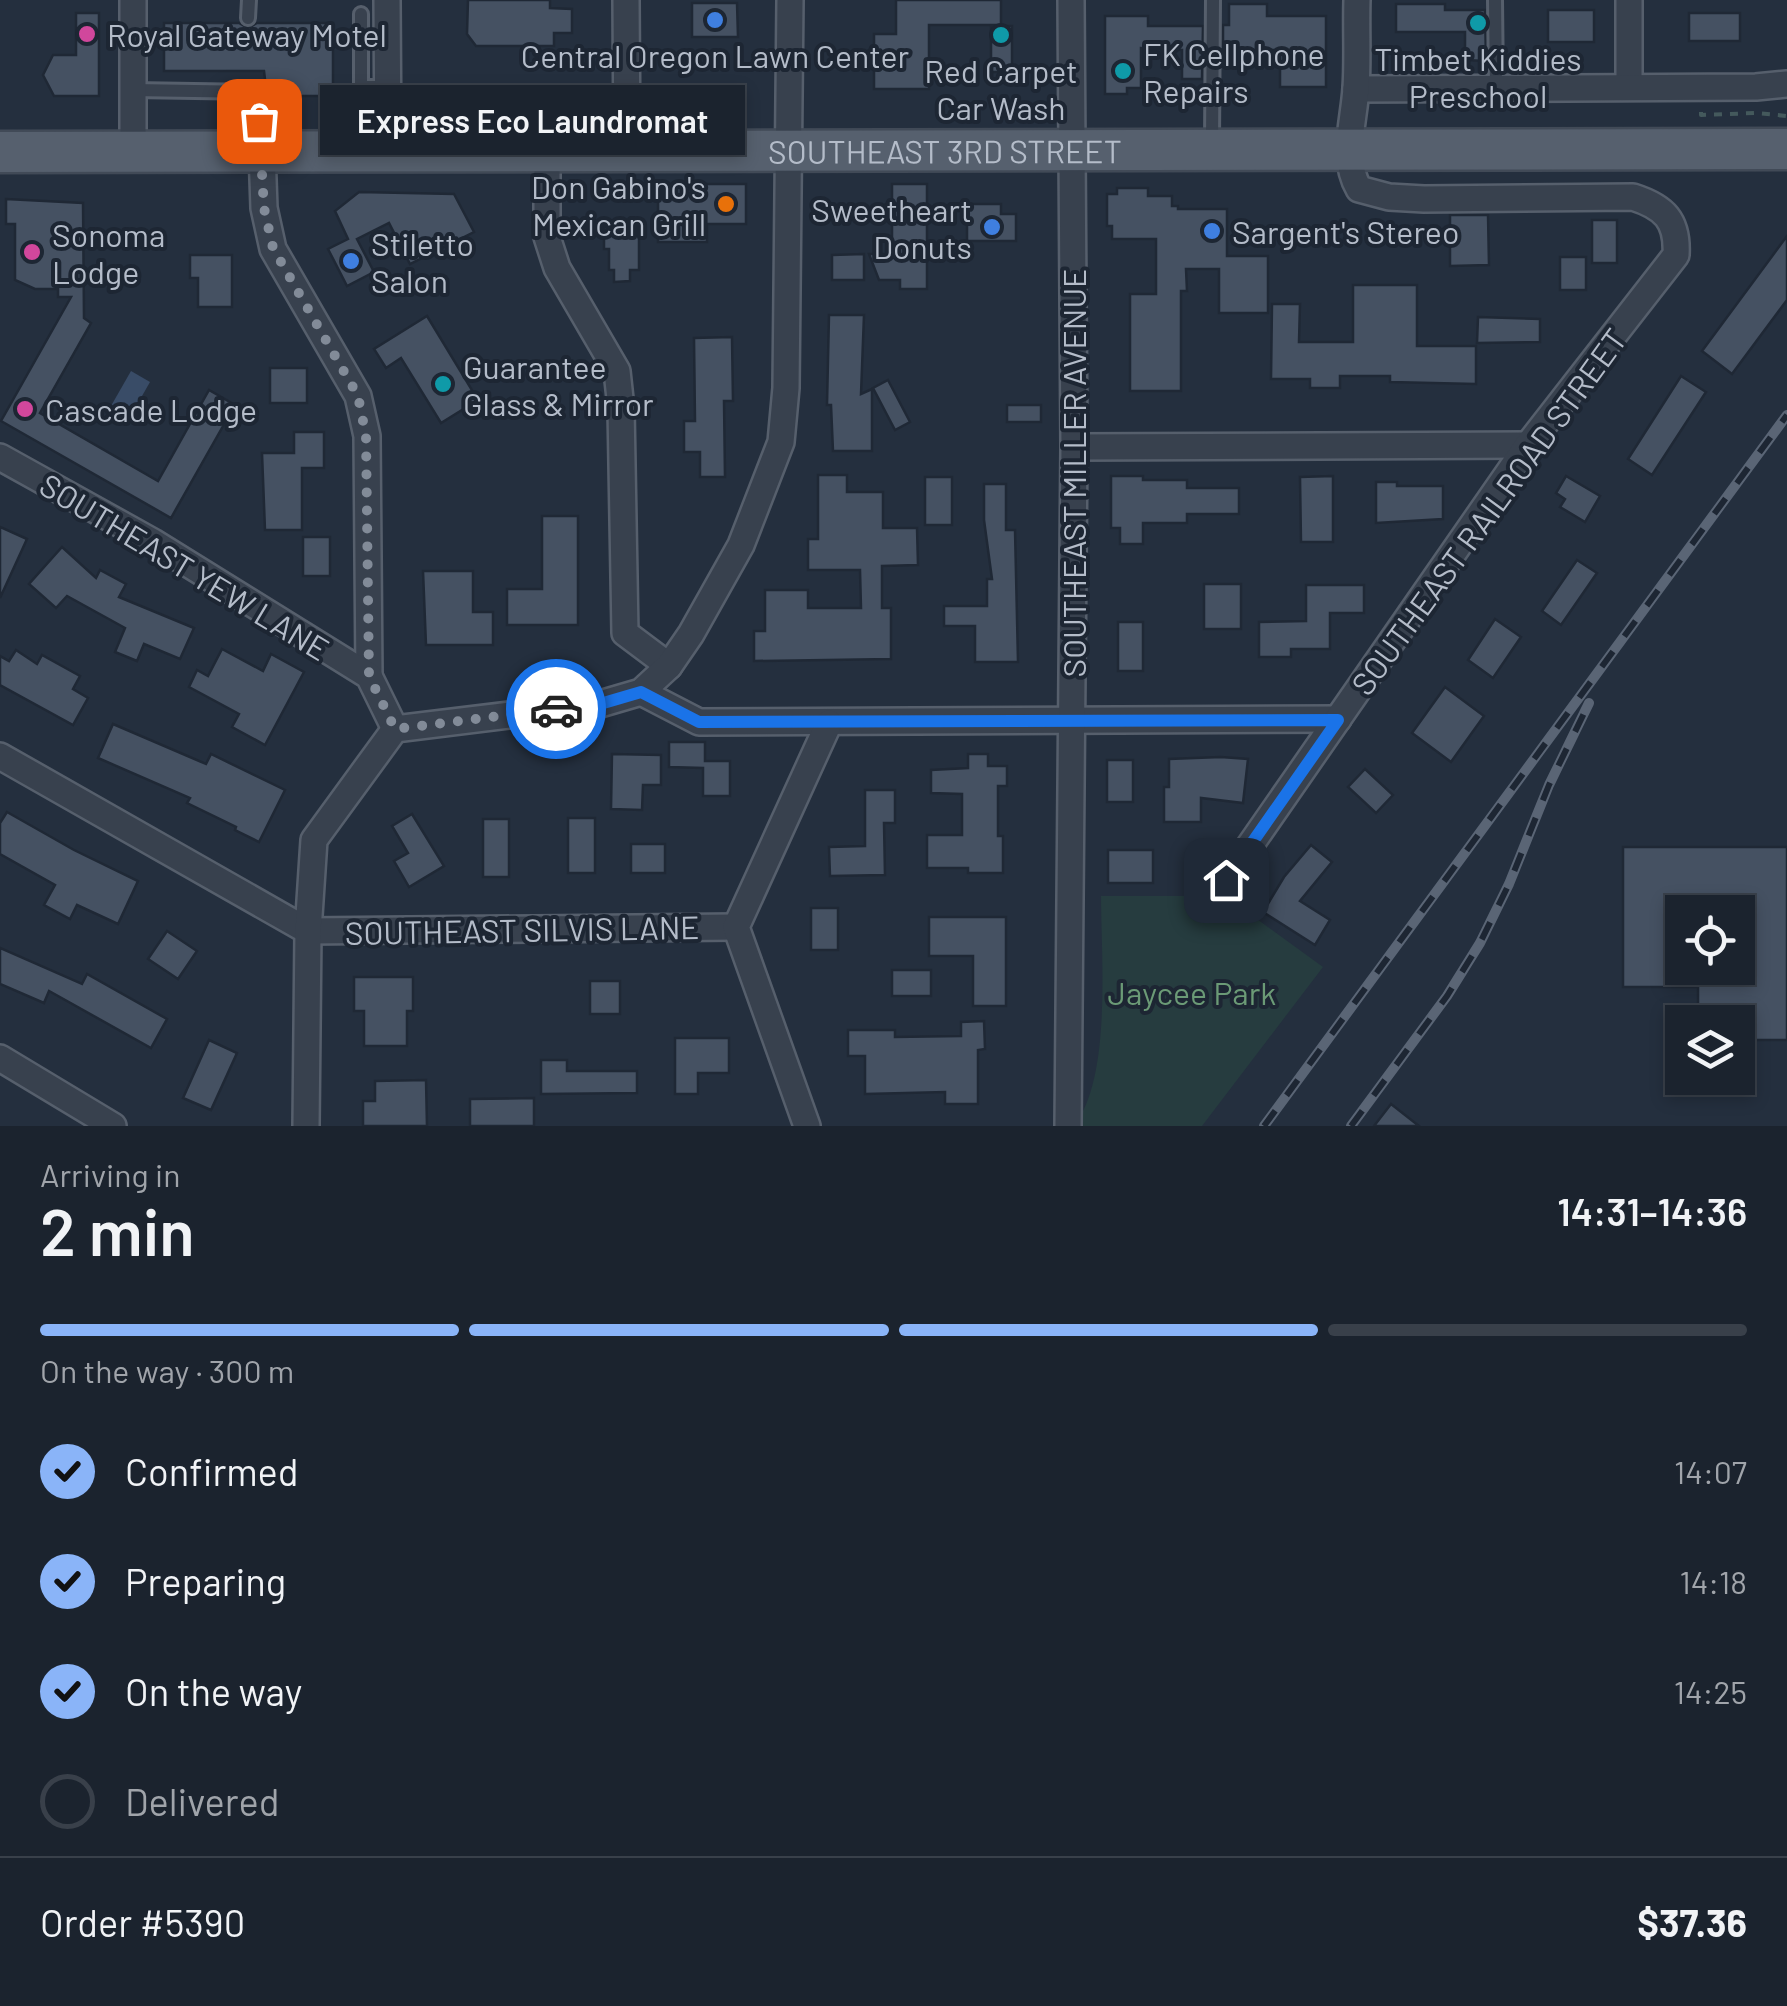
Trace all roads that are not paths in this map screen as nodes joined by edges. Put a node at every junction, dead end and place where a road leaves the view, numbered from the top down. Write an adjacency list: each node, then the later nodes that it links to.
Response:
1 (133, 0): 18 (street)
2 (249, 0): 12 (lane)
3 (387, 0): 15 (street)
4 (626, 0): 27 (street)
5 (790, 0): 28 (street)
6 (1071, 0): 21 (street, SOUTHEAST MILLER AVENUE)
7 (1213, 0): 22 (lane)
8 (1356, 0): 17 (street)
9 (1496, 0): 16 (lane)
10 (1629, 0): 14 (street)
11 (361, 14): 15 (lane)
12 (248, 18)
13 (1787, 84): 14 (street)
14 (1629, 86): 16 (street)
15 (388, 87): 25 (street)
16 (1496, 87): 17 (street)
17 (1356, 89): 19 (street)
18 (133, 90): 23 (street); 24 (lane)
19 (1349, 148): 20 (main road, SOUTHEAST 3RD STREET); 22 (main road, SOUTHEAST 3RD STREET); 30 (street, SOUTHEAST RAILROAD STREET)
20 (1787, 149)
21 (1070, 150): 22 (main road, SOUTHEAST 3RD STREET); 28 (main road, SOUTHEAST 3RD STREET); 31 (street, SOUTHEAST MILLER AVENUE)
22 (1212, 150)
23 (132, 151): 24 (main road, SOUTHEAST 3RD STREET); 29 (main road, SOUTHEAST 3RD STREET)
24 (262, 151): 25 (main road, SOUTHEAST 3RD STREET); 34 (street)
25 (388, 151): 26 (main road, SOUTHEAST 3RD STREET)
26 (548, 151): 27 (main road, SOUTHEAST 3RD STREET); 33 (street)
27 (627, 151): 28 (main road, SOUTHEAST 3RD STREET)
28 (788, 151): 33 (street)
29 (0, 152)
30 (1528, 445): 31 (street); 37 (street, SOUTHEAST RAILROAD STREET)
31 (1074, 448): 36 (street, SOUTHEAST MILLER AVENUE)
32 (0, 457): 34 (street, SOUTHEAST YEW LANE)
33 (668, 666): 35 (street)
34 (369, 676): 39 (street)
35 (641, 692): 38 (street); 39 (street)
36 (1073, 720): 37 (street); 38 (street); 48 (street, SOUTHEAST MILLER AVENUE)
37 (1338, 720): 41 (street, SOUTHEAST RAILROAD STREET)
38 (830, 723): 42 (street)
39 (395, 729): 43 (street)
40 (0, 756): 43 (street)
41 (1226, 880)
42 (736, 927): 43 (street, SOUTHEAST SILVIS LANE); 47 (street)
43 (308, 931): 46 (street)
44 (0, 1058): 45 (street)
45 (112, 1126)
46 (306, 1126)
47 (808, 1126)
48 (1068, 1126)

